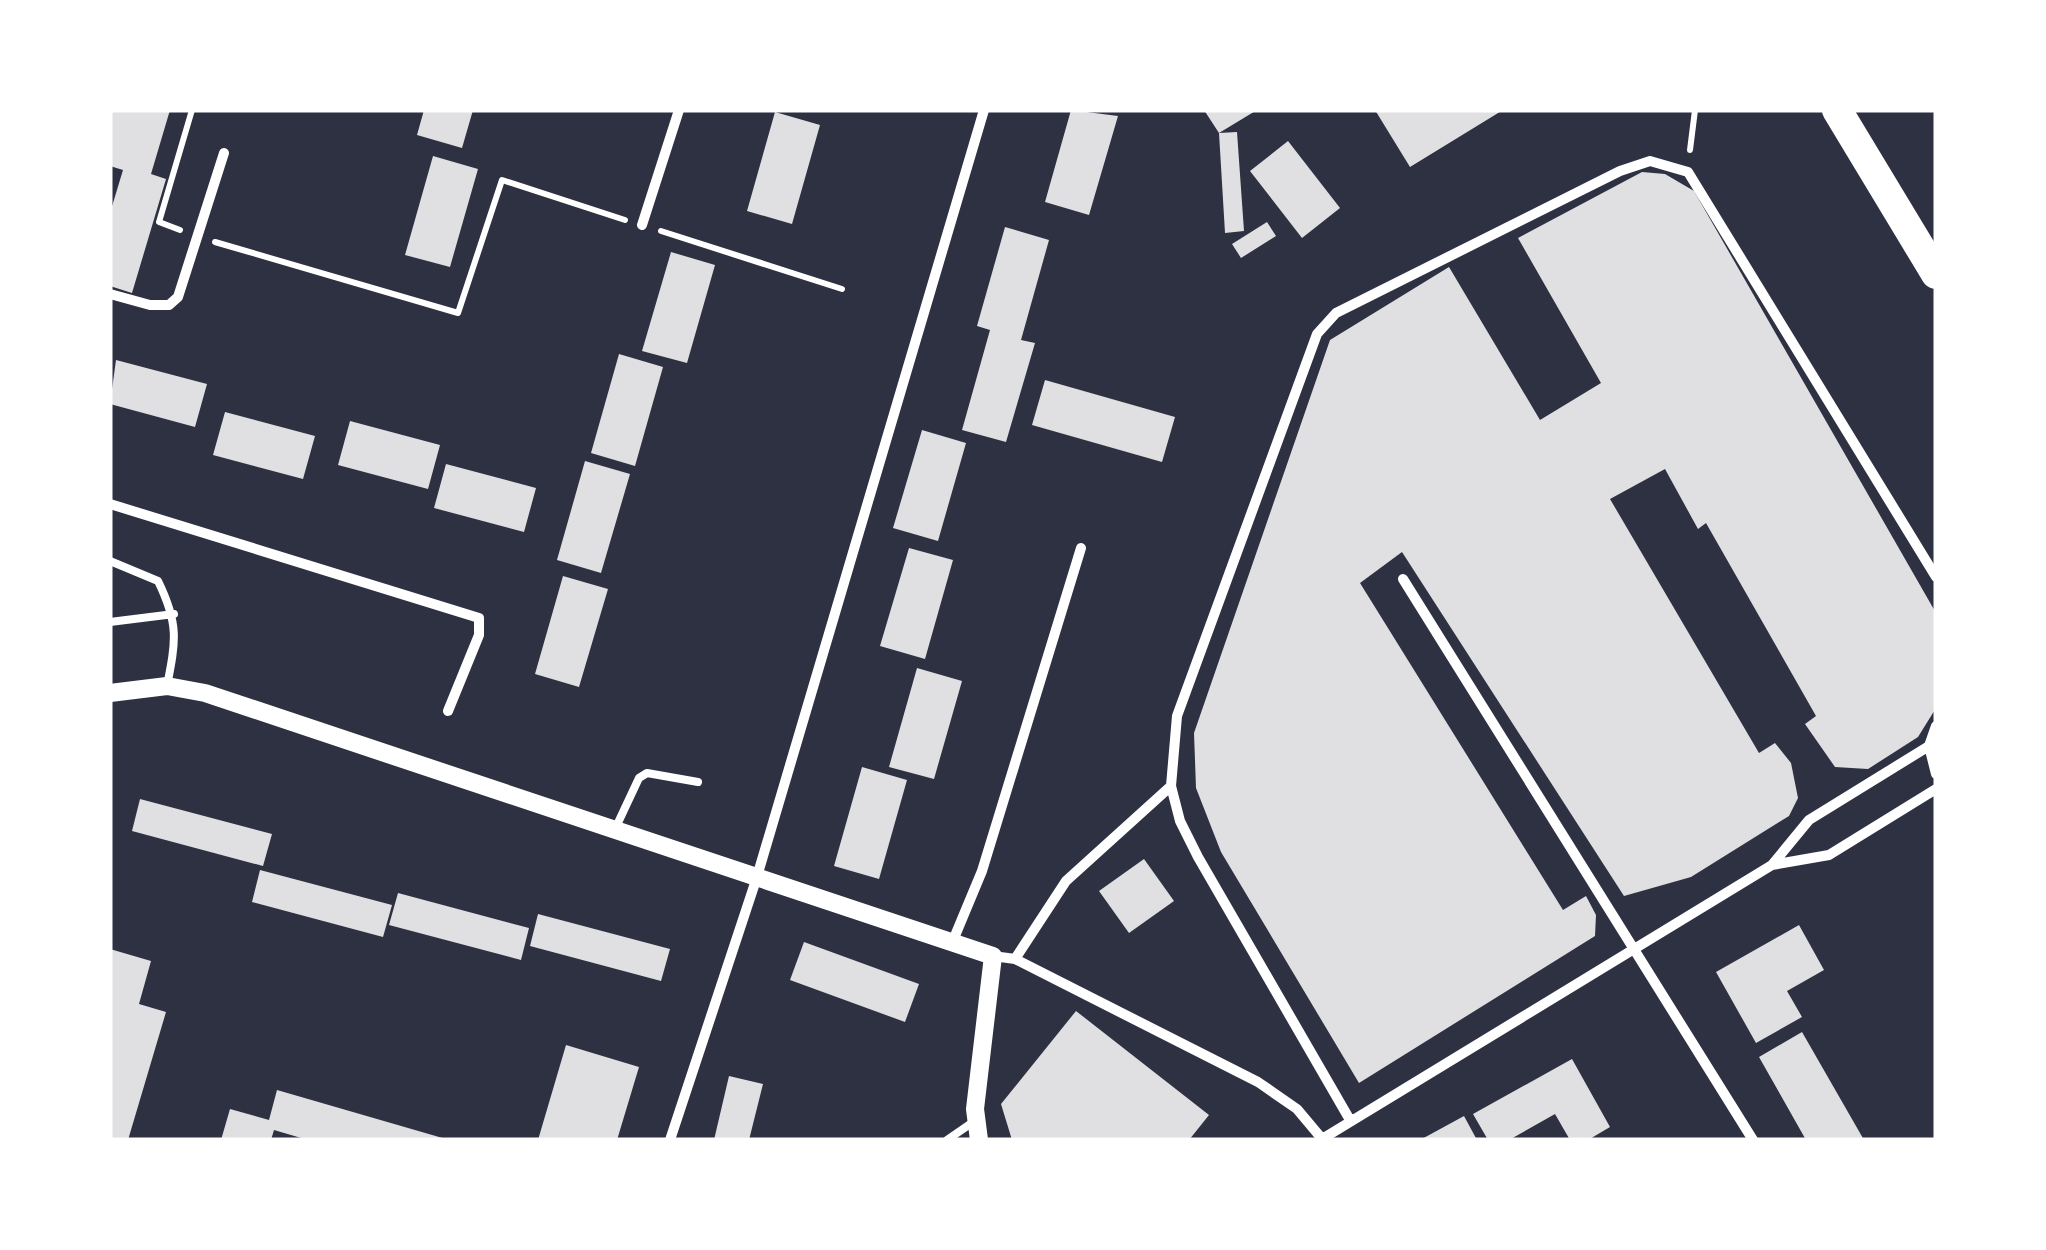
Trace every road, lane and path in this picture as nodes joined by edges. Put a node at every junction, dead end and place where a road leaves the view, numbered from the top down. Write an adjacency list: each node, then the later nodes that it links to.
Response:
1 (192, 110): 9 (path)
2 (679, 110): 8 (street)
3 (984, 110): 31 (street)
4 (1695, 110): 7 (path)
5 (1838, 110): 10 (highway)
6 (224, 154): 9 (street)
7 (1688, 172): 16 (street); 27 (street)
8 (642, 225): 9 (path); 11 (path)
9 (197, 237): 12 (street)
10 (1936, 274)
11 (842, 289)
12 (110, 294)
13 (110, 504): 22 (street)
14 (1081, 548): 32 (street)
15 (110, 561): 18 (lane)
16 (1936, 577)
17 (1403, 579): 33 (street)
18 (174, 614): 19 (lane); 20 (lane)
19 (110, 622)
20 (166, 686): 21 (street); 29 (street)
21 (110, 693)
22 (448, 711)
23 (1936, 726): 24 (street)
24 (1929, 746): 25 (street); 30 (street)
25 (1936, 774)
26 (698, 782): 29 (lane)
27 (1170, 786): 35 (street); 37 (street)
28 (1936, 789): 30 (street)
29 (614, 831): 31 (street)
30 (1772, 865): 33 (street)
31 (756, 880): 32 (street); 38 (street)
32 (952, 943): 34 (street)
33 (1636, 948): 37 (street); 42 (street)
34 (994, 956): 35 (street); 36 (street)
35 (1014, 959): 41 (street)
36 (976, 1120): 39 (lane); 40 (street)
37 (1350, 1120): 41 (street)
38 (670, 1140)
39 (947, 1140)
40 (978, 1140)
41 (1322, 1140)
42 (1753, 1140)

